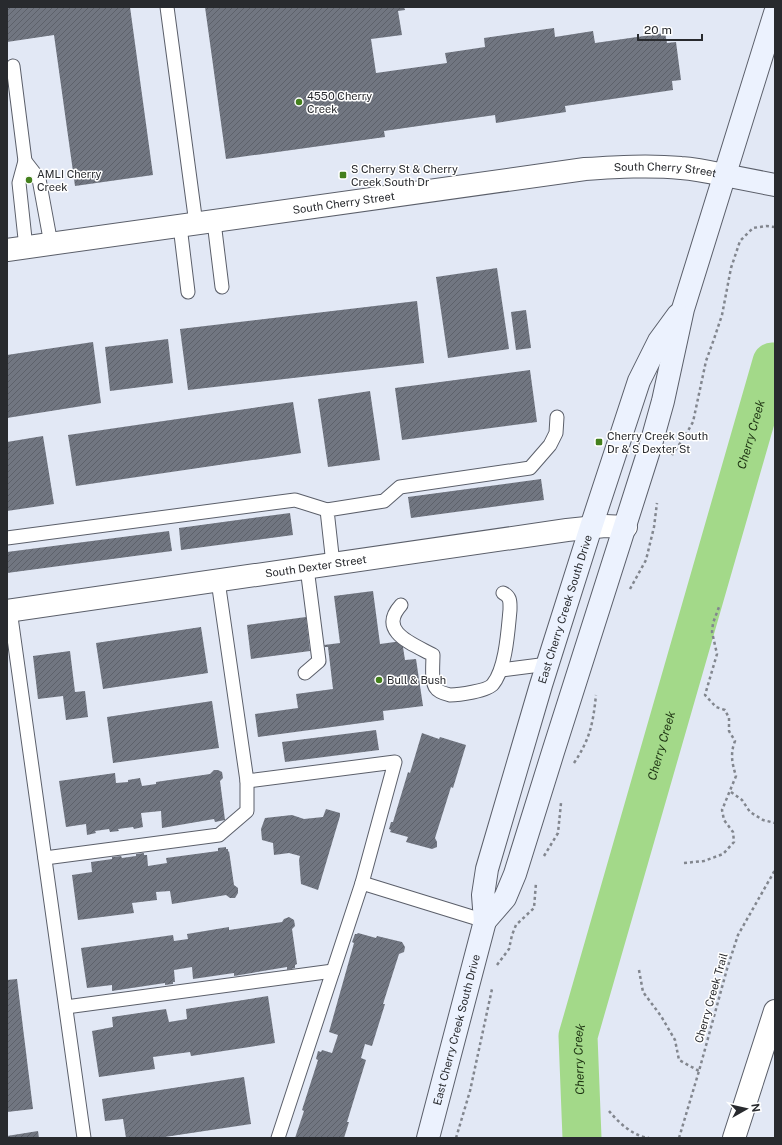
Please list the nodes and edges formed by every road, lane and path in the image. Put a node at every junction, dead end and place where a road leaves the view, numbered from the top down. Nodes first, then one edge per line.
1 (167, 7) edge
2 (775, 13) edge
3 (13, 66) dead end
4 (25, 161) junction
5 (724, 175) junction
6 (775, 186) edge
7 (197, 224) junction
8 (775, 227) edge
9 (51, 244) junction
10 (17, 249) edge
11 (222, 287) dead end
12 (188, 292) dead end
13 (683, 309) junction
14 (557, 417) dead end
15 (668, 462) dead end
16 (657, 501) dead end
17 (327, 510) junction
18 (591, 527) junction
19 (626, 527) junction
20 (7, 538) edge
21 (334, 564) junction
22 (307, 568) junction
23 (218, 581) junction
24 (629, 589) dead end
25 (503, 593) dead end
26 (401, 605) dead end
27 (719, 607) dead end
28 (9, 610) edge
29 (548, 664) junction
30 (500, 670) junction
31 (305, 673) dead end
32 (596, 694) dead end
33 (573, 764) dead end
34 (247, 781) junction
35 (731, 792) junction
36 (561, 802) dead end
37 (775, 823) edge
38 (45, 858) junction
39 (542, 859) dead end
40 (684, 863) dead end
41 (775, 870) edge
42 (536, 882) dead end
43 (362, 883) junction
44 (485, 921) junction
45 (496, 967) dead end
46 (639, 970) dead end
47 (333, 971) junction
48 (493, 982) dead end
49 (66, 1007) junction
50 (775, 1011) edge
51 (699, 1071) junction
52 (609, 1111) dead end
53 (84, 1138) edge
54 (278, 1138) edge
55 (428, 1138) edge
56 (456, 1138) edge
57 (649, 1138) edge
58 (679, 1138) edge
59 (734, 1138) edge

1 - 7 lane
2 - 5 main road, East Cherry Creek South Drive
3 - 4 lane
4 - 9 lane
4 - 10 lane
5 - 6 main road, South Cherry Street
5 - 7 street, South Cherry Street
5 - 13 main road, East Cherry Creek South Drive
7 - 9 street, South Cherry Street
7 - 11 lane
7 - 12 lane
8 - 15 path
9 - 10 street, South Cherry Street
13 - 18 main road, East Cherry Creek South Drive
13 - 19 main road, East Cherry Creek South Drive
14 - 17 lane
16 - 24 path
17 - 20 lane
17 - 21 lane
18 - 19 street, South Dexter Street
18 - 21 street, South Dexter Street
18 - 29 main road, East Cherry Creek South Drive
19 - 44 main road, East Cherry Creek South Drive
21 - 22 street, South Dexter Street
22 - 23 street, South Dexter Street
22 - 31 lane
23 - 28 street, South Dexter Street
23 - 34 lane
25 - 30 lane
26 - 30 lane
27 - 35 path
28 - 38 lane
29 - 30 lane
29 - 44 main road, East Cherry Creek South Drive
32 - 33 path
34 - 38 lane
34 - 43 lane
35 - 37 path
35 - 40 path
36 - 39 path
38 - 49 lane
41 - 51 path, Cherry Creek Trail
42 - 45 path
43 - 44 lane
43 - 47 lane
44 - 55 main road, East Cherry Creek South Drive
46 - 51 path
47 - 49 lane
47 - 54 lane
48 - 56 path
49 - 53 lane
50 - 59 street
51 - 58 path, Cherry Creek Trail
52 - 57 path

